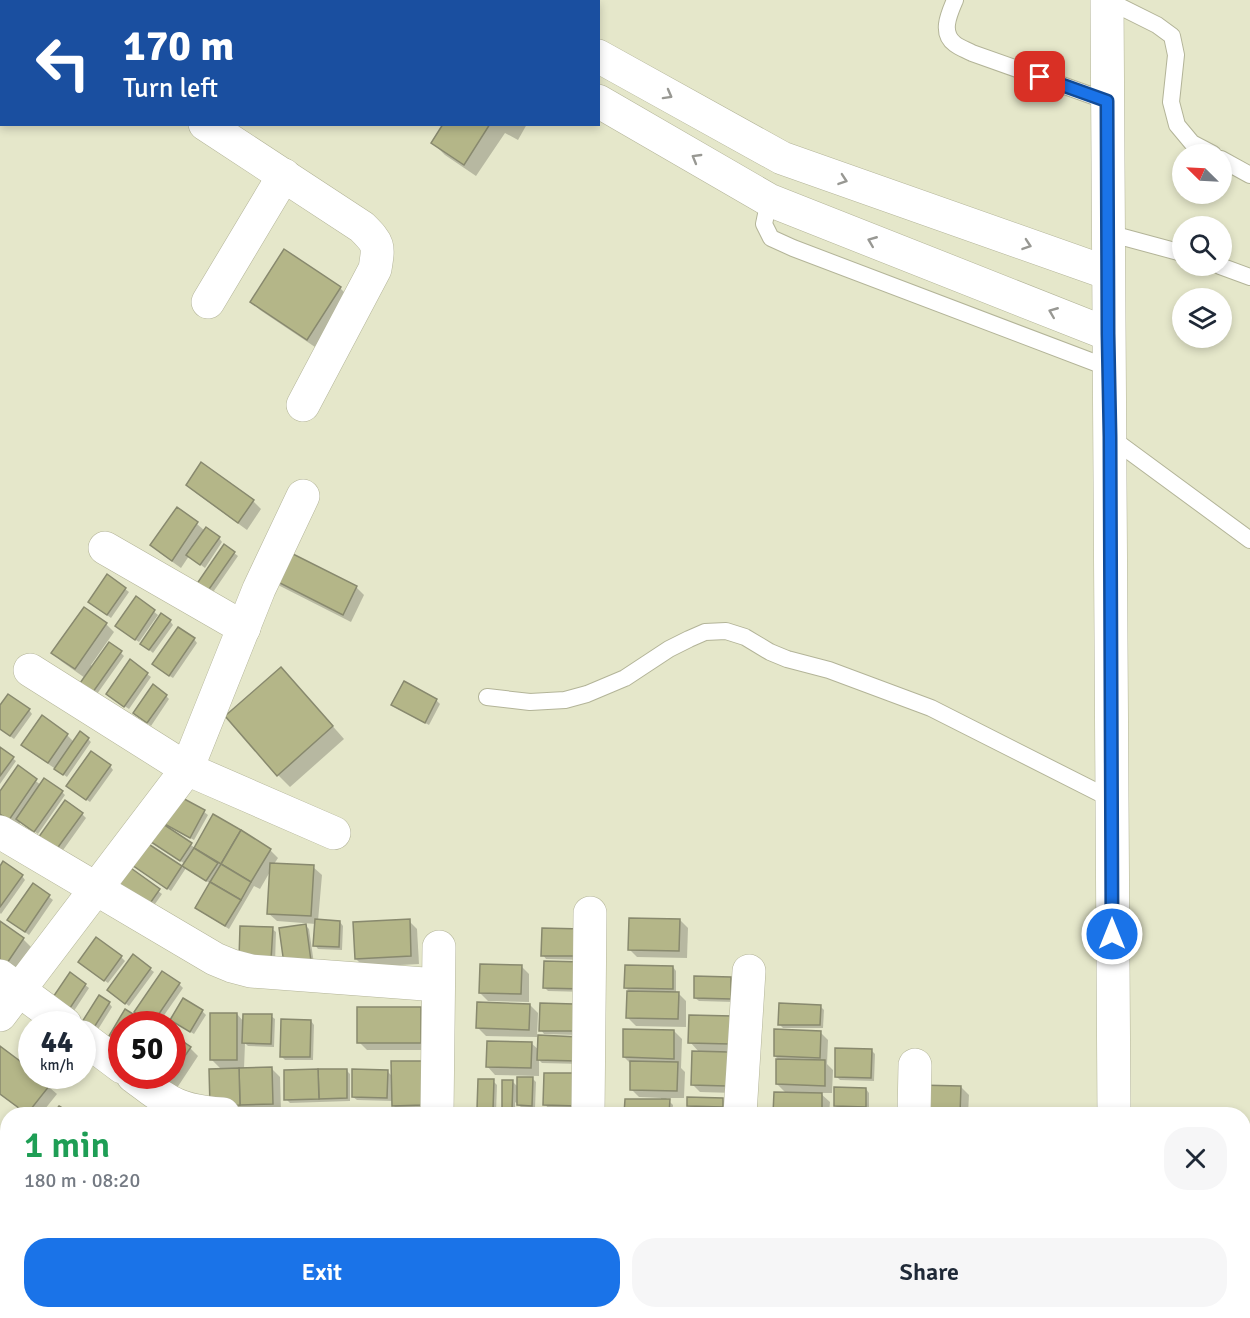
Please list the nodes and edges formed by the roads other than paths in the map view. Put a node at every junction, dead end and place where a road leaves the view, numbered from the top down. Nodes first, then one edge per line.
1 (955, 0) edge
2 (1107, 0) edge
3 (600, 57) edge
4 (634, 76) junction
5 (1107, 101) junction
6 (607, 106) edge
7 (208, 126) edge
8 (1194, 144) edge
9 (1232, 165) edge
10 (284, 175) junction
11 (1250, 175) edge
12 (769, 200) junction
13 (1108, 233) junction
14 (1172, 251) edge
15 (1232, 270) edge
16 (1108, 273) junction
17 (1250, 277) edge
18 (208, 302) dead end
19 (1108, 334) junction
20 (1109, 368) junction
21 (303, 405) dead end
22 (1110, 437) junction
23 (303, 496) dead end
24 (1250, 540) edge
25 (105, 548) dead end
26 (243, 628) junction
27 (30, 670) dead end
28 (487, 696) dead end
29 (187, 769) junction
30 (1111, 799) junction
31 (0, 832) edge
32 (334, 833) dead end
33 (95, 887) junction
34 (590, 914) dead end
35 (439, 947) dead end
36 (749, 970) dead end
37 (438, 985) junction
38 (6, 994) edge
39 (39, 1011) edge
40 (915, 1065) dead end
41 (151, 1089) edge
42 (183, 1107) edge
43 (437, 1107) edge
44 (588, 1107) edge
45 (740, 1107) edge
46 (914, 1107) edge
47 (1114, 1107) edge

1 - 5 lane
2 - 5 street
2 - 8 lane
3 - 4 street
4 - 6 street
4 -> 16 street
5 - 13 street
12 -> 6 street
7 - 10 street
9 - 11 lane
10 - 18 street
10 - 21 street
19 -> 12 street
12 - 20 lane
13 - 14 lane
13 - 16 street
15 - 17 lane
16 - 19 street
19 - 20 street
20 - 22 street
22 - 24 lane
22 - 30 street
23 - 26 street
25 - 26 street
26 - 29 street
27 - 29 street
28 - 30 lane
29 - 32 street
29 - 33 street
30 - 47 street
31 - 33 street
33 - 37 street
33 - 38 street
34 - 44 street
35 - 37 street
36 - 45 street
37 - 43 street
38 - 39 street
40 - 46 street
41 - 42 street

